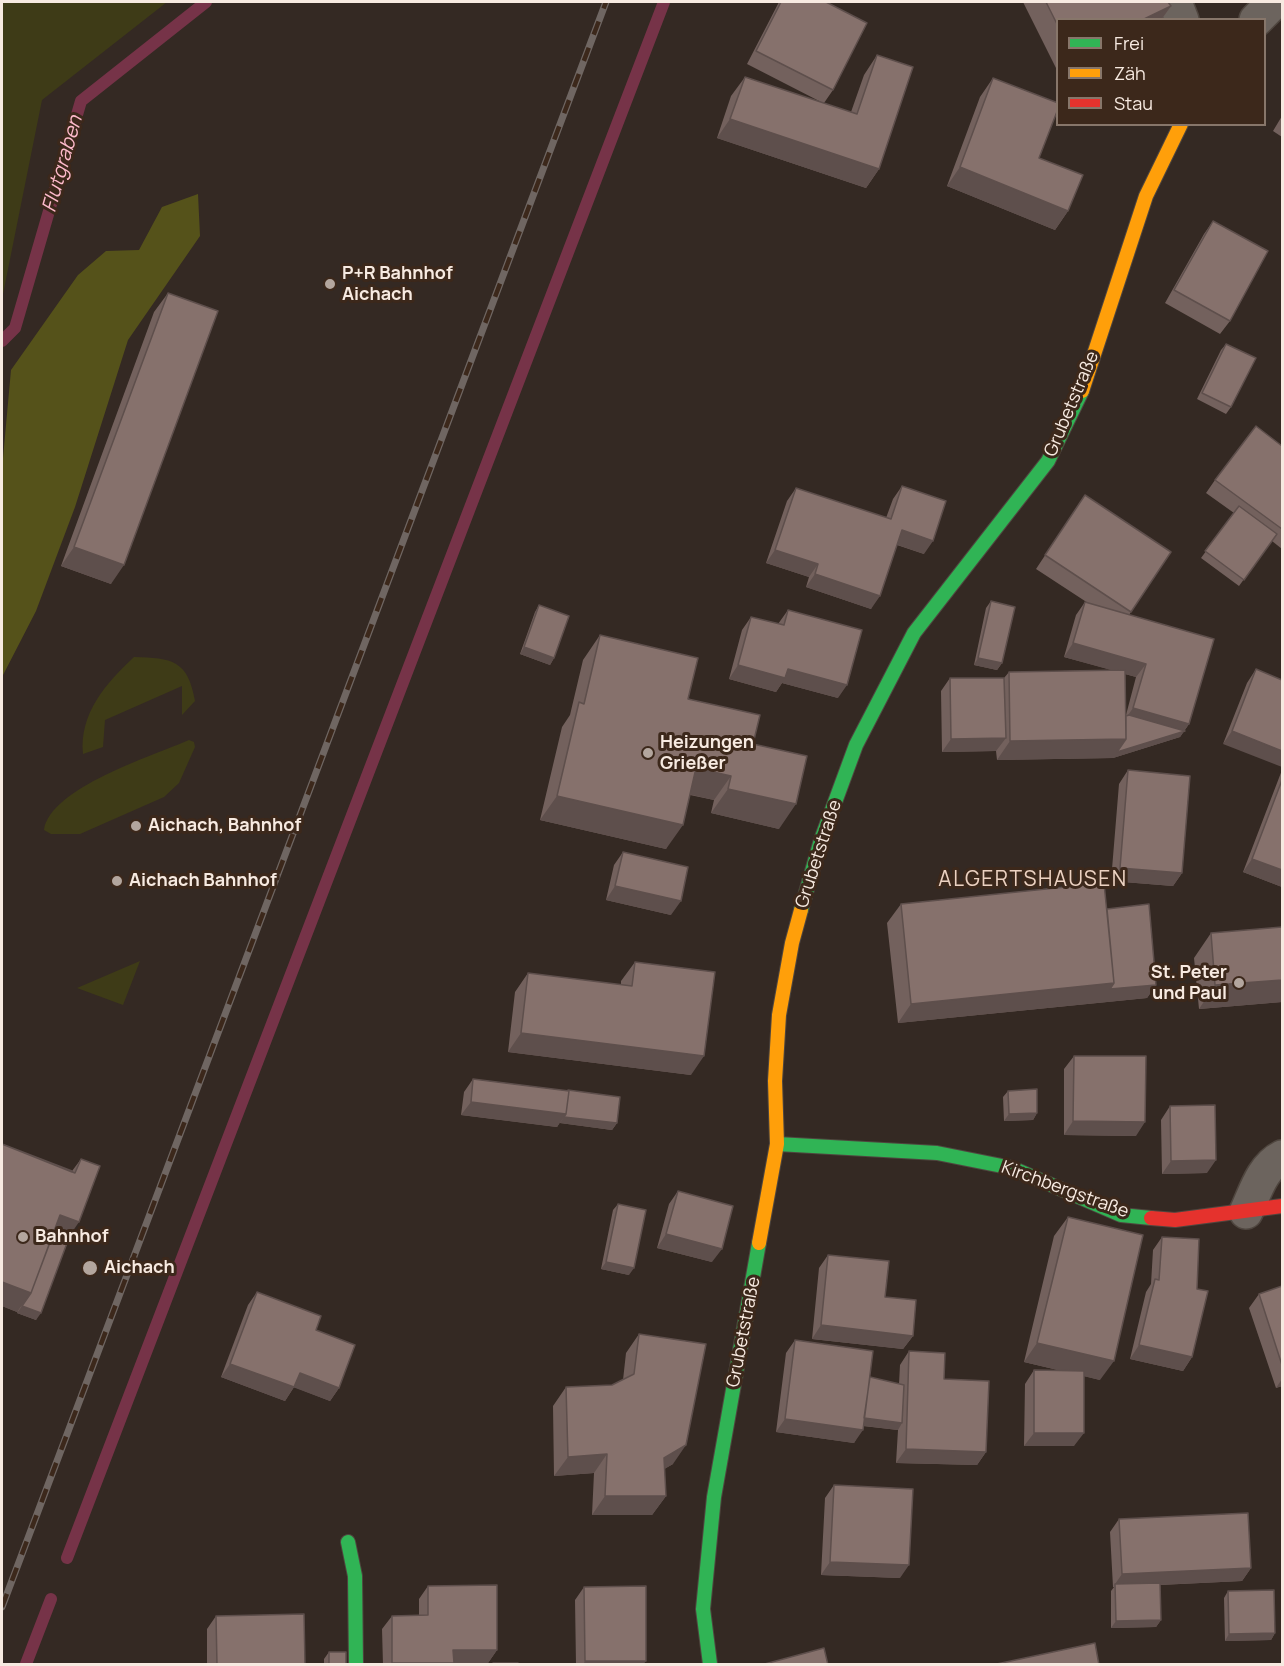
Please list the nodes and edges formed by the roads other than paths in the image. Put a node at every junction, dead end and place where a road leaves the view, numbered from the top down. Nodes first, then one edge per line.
1 (1175, 2) edge
2 (1274, 2) edge
3 (1181, 18) edge
4 (1258, 18) edge
5 (1179, 126) edge
6 (777, 1144) junction
7 (1282, 1157) edge
8 (1282, 1206) edge
9 (1246, 1212) junction
10 (348, 1542) dead end
11 (356, 1665) edge
12 (710, 1665) edge

1 - 3 street
2 - 4 street
5 - 6 street, Grubetstraße
6 - 9 street, Kirchbergstraße
6 - 12 street, Grubetstraße
7 - 9 street
8 - 9 street, Kirchbergstraße
10 - 11 street

